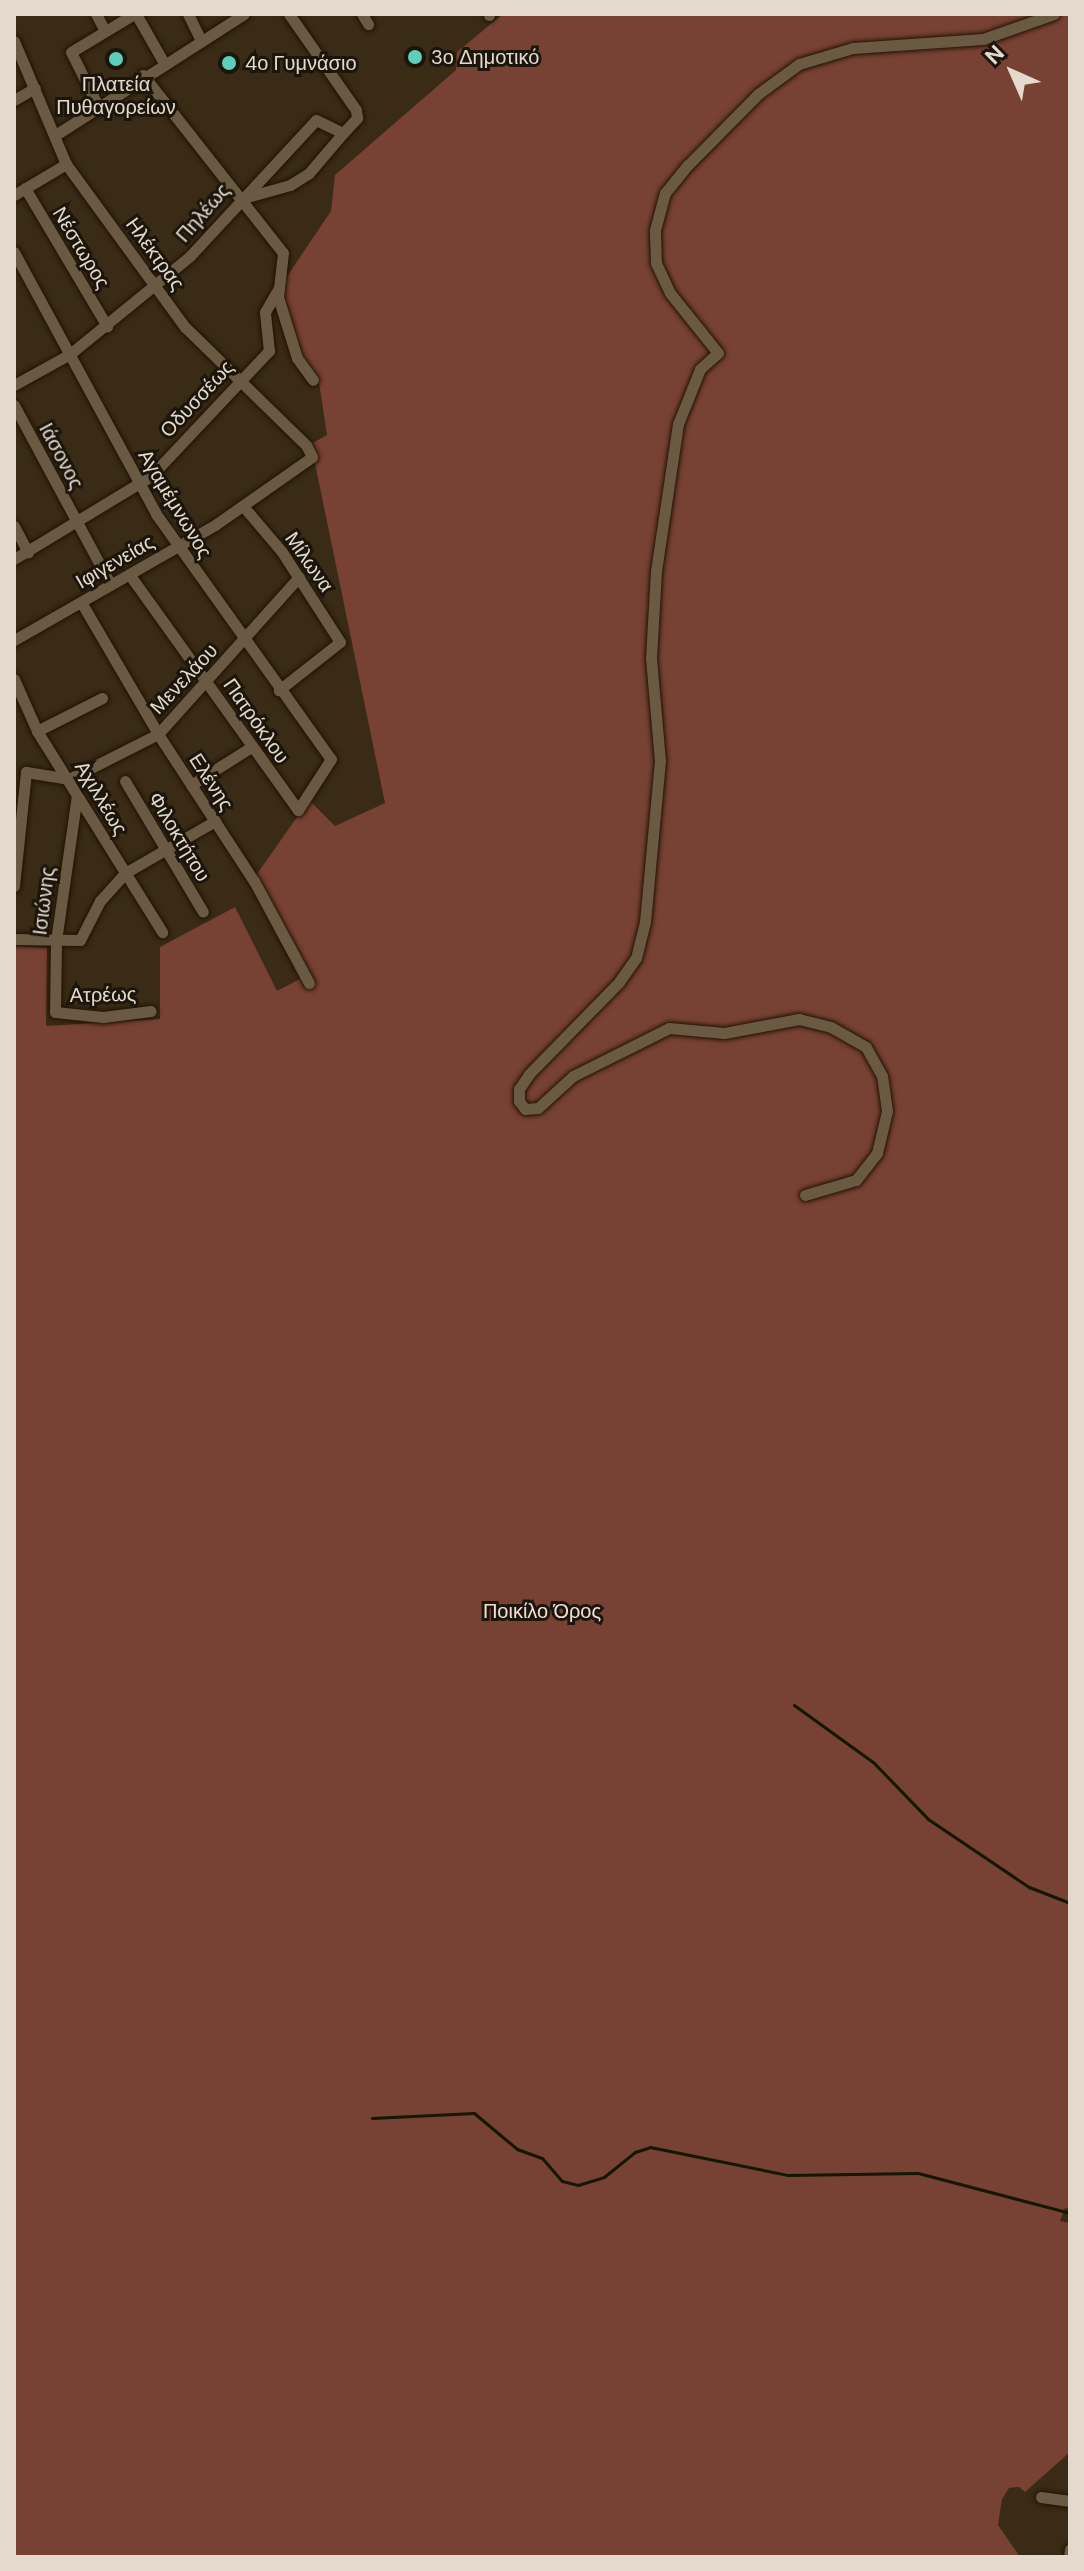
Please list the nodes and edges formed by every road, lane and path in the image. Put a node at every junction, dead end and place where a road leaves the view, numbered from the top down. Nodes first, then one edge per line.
1 (96, 14) edge
2 (135, 14) edge
3 (188, 14) edge
4 (289, 14) edge
5 (1054, 14) edge
6 (243, 16) edge
7 (105, 31) junction
8 (14, 41) edge
9 (201, 41) junction
10 (164, 63) junction
11 (143, 75) junction
12 (35, 88) junction
13 (14, 100) edge
14 (98, 106) junction
15 (343, 133) junction
16 (57, 134) junction
17 (66, 164) junction
18 (19, 191) edge
19 (239, 199) junction
20 (14, 252) edge
21 (155, 285) junction
22 (279, 288) junction
23 (107, 326) junction
24 (70, 354) junction
25 (313, 380) dead end
26 (237, 382) junction
27 (14, 385) edge
28 (14, 405) edge
29 (312, 457) joint
30 (140, 487) junction
31 (243, 506) junction
32 (77, 524) junction
33 (14, 526) edge
34 (178, 547) junction
35 (28, 552) junction
36 (14, 559) edge
37 (129, 574) junction
38 (299, 577) junction
39 (111, 585) junction
40 (81, 602) junction
41 (14, 640) edge
42 (243, 642) junction
43 (14, 679) edge
44 (205, 680) junction
45 (279, 690) junction
46 (102, 698) dead end
47 (37, 731) junction
48 (158, 734) junction
49 (251, 747) junction
50 (69, 779) junction
51 (125, 781) dead end
52 (191, 785) junction
53 (77, 795) junction
54 (298, 810) joint
55 (215, 821) junction
56 (166, 849) junction
57 (125, 873) junction
58 (14, 886) edge
59 (203, 912) dead end
60 (162, 932) dead end
61 (14, 939) edge
62 (56, 941) junction
63 (309, 983) dead end
64 (151, 1011) dead end
65 (55, 1012) joint
66 (805, 1195) dead end
67 (1041, 2497) dead end
68 (1070, 2501) edge
69 (1070, 2549) edge
70 (1069, 2557) edge

1 - 7 street
2 - 7 street
2 - 10 street
3 - 9 street
4 - 15 street
5 - 66 street
6 - 9 street
7 - 14 street
8 - 12 street, Ηλέκτρας
9 - 10 street
10 - 11 street
11 - 14 street
11 - 19 street
12 - 13 street
12 - 16 street, Ηλέκτρας
14 - 16 street
15 - 19 street
15 - 19 street, Πηλέως
16 - 17 street, Ηλέκτρας
17 - 18 street
17 - 21 street, Ηλέκτρας
18 - 23 street, Νέστωρος
19 - 21 street, Πηλέως
19 - 22 street
20 - 24 street, Αγαμέμνωνος
21 - 23 street, Πηλέως
21 - 26 street, Ηλέκτρας
22 - 25 street
22 - 26 street, Οδυσσέως
23 - 24 street, Πηλέως
24 - 27 street, Πηλέως
24 - 30 street, Αγαμέμνωνος
26 - 29 street, Ηλέκτρας
26 - 30 street, Οδυσσέως
28 - 32 street, Ιάσονος
29 - 31 street, Ιφιγενείας
30 - 32 street, Οδυσσέως
30 - 34 street, Αγαμέμνωνος
31 - 34 street, Ιφιγενείας
31 - 38 street, Μίλωνα
32 - 35 street, Οδυσσέως
32 - 39 street, Ιάσονος
33 - 35 street
34 - 37 street, Ιφιγενείας
34 - 42 street, Αγαμέμνωνος
35 - 36 street, Οδυσσέως
37 - 39 street, Ιφιγενείας
37 - 44 street, Πατρόκλου
38 - 42 street, Μενελάου
38 - 45 street, Μίλωνα
39 - 40 street, Ιφιγενείας
40 - 41 street, Ιφιγενείας
40 - 48 street, Ελένης
42 - 44 street, Μενελάου
42 - 45 street, Αγαμέμνωνος
43 - 47 street, Αχιλλέως
44 - 48 street, Μενελάου
44 - 49 street, Πατρόκλου
45 - 54 street, Αγαμέμνωνος
46 - 47 street
47 - 50 street, Αχιλλέως
48 - 50 street, Μενελάου
48 - 52 street, Ελένης
49 - 52 street
49 - 54 street, Πατρόκλου
50 - 53 street, Αχιλλέως
50 - 58 street
51 - 56 street, Φιλοκτήτου
52 - 55 street, Ελένης
53 - 57 street, Αχιλλέως
53 - 62 street, Ισιώνης
55 - 56 street
55 - 63 street, Ελένης
56 - 57 street
56 - 59 street, Φιλοκτήτου
57 - 60 street, Αχιλλέως
57 - 62 street
61 - 62 street
62 - 65 street, Ισιώνης
64 - 65 street, Ατρέως
67 - 68 street
69 - 70 street

